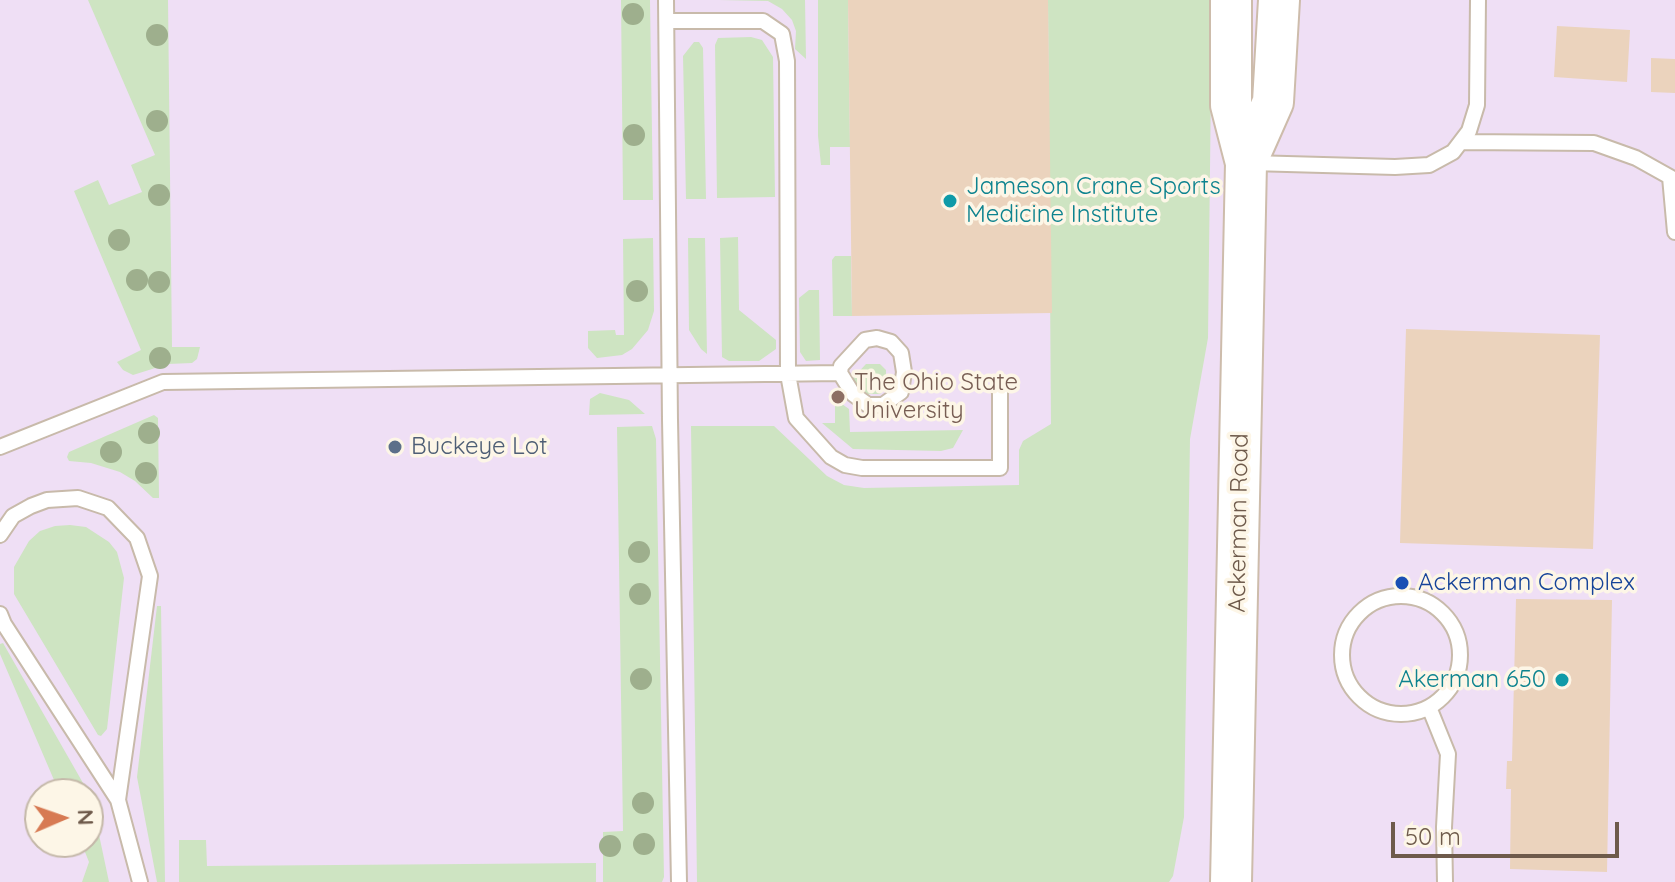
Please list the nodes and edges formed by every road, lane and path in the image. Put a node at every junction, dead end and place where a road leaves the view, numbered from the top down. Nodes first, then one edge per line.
1 (666, 0) edge
2 (1231, 0) edge
3 (1279, 0) edge
4 (1478, 0) edge
5 (667, 21) junction
6 (1461, 142) junction
7 (1246, 163) junction
8 (1675, 232) edge
9 (840, 373) junction
10 (669, 374) junction
11 (788, 374) junction
12 (1000, 391) dead end
13 (0, 447) edge
14 (0, 535) edge
15 (0, 614) edge
16 (1429, 707) junction
17 (118, 800) junction
18 (140, 882) edge
19 (679, 882) edge
20 (1231, 882) edge
21 (1445, 882) edge

1 - 5 lane
2 - 7 main road, Ackerman Road
3 - 7 main road, Ackerman Road
4 - 6 lane
5 - 10 lane
5 - 11 lane
6 - 7 lane
6 - 8 lane
7 - 20 main road, Ackerman Road
9 - 9 lane
9 - 11 lane
10 - 11 lane
10 - 13 lane
10 - 19 lane
11 - 12 lane
14 - 17 lane
15 - 17 lane
16 - 16 lane
16 - 21 lane
17 - 18 lane

